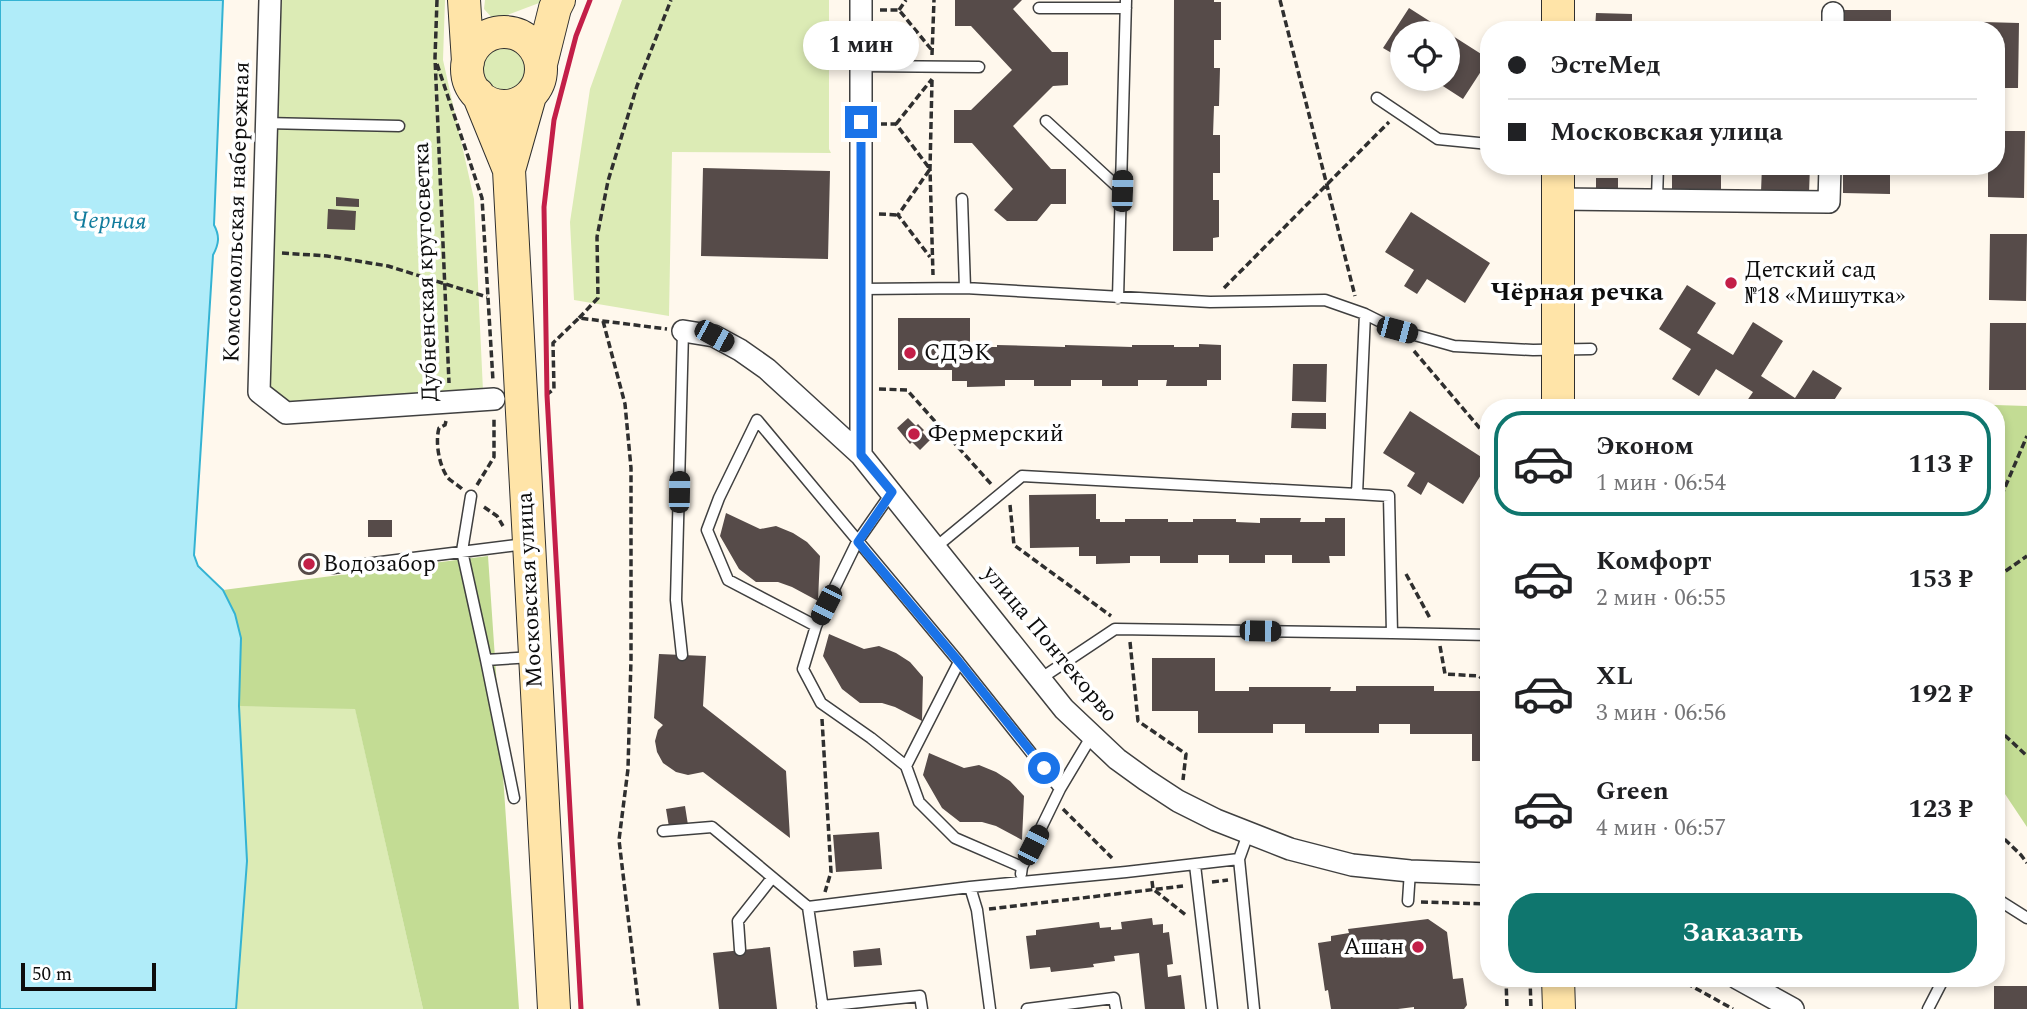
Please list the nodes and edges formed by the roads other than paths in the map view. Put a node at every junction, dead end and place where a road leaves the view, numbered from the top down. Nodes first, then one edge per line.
1 (270, 0) edge
2 (1558, 0) edge
3 (454, 3) edge
4 (557, 4) edge
5 (1126, 4) edge
6 (871, 5) edge
7 (1039, 8) dead end
8 (1558, 21) edge
9 (500, 34) junction
10 (468, 62) junction
11 (541, 64) junction
12 (861, 66) junction
13 (979, 67) dead end
14 (478, 94) junction
15 (530, 96) junction
16 (1377, 98) dead end
17 (1046, 121) dead end
18 (265, 123) junction
19 (399, 125) dead end
20 (1480, 143) edge
21 (509, 170) junction
22 (1558, 175) edge
23 (1658, 175) edge
24 (1830, 175) edge
25 (1122, 191) junction
26 (962, 199) dead end
27 (1558, 199) junction
28 (1657, 199) junction
29 (965, 288) junction
30 (862, 289) junction
31 (1118, 298) junction
32 (1365, 314) junction
33 (683, 331) joint
34 (1558, 349) junction
35 (1591, 349) dead end
36 (507, 398) junction
37 (1558, 399) edge
38 (861, 455) junction
39 (892, 492) junction
40 (1357, 494) junction
41 (471, 496) road end
42 (858, 542) junction
43 (518, 545) junction
44 (936, 547) junction
45 (462, 551) junction
46 (333, 568) dead end
47 (816, 626) junction
48 (1392, 633) junction
49 (1480, 635) edge
50 (682, 655) dead end
51 (534, 657) junction
52 (486, 660) junction
53 (959, 662) junction
54 (1040, 680) junction
55 (1091, 737) junction
56 (906, 766) junction
57 (1060, 789) junction
58 (514, 799) dead end
59 (663, 831) dead end
60 (1248, 834) junction
61 (1239, 859) junction
62 (1195, 865) junction
63 (1022, 867) junction
64 (1410, 871) junction
65 (1480, 874) edge
66 (772, 878) junction
67 (1021, 882) junction
68 (970, 887) junction
69 (1408, 901) road end
70 (2005, 904) edge
71 (808, 907) junction
72 (2027, 918) edge
73 (740, 950) dead end
74 (1558, 987) edge
75 (1753, 987) edge
76 (1939, 987) edge
77 (822, 1007) edge
78 (554, 1009) edge
79 (922, 1009) edge
80 (990, 1009) edge
81 (1027, 1009) edge
82 (1116, 1009) edge
83 (1212, 1009) edge
84 (1254, 1009) edge
85 (1559, 1009) edge
86 (1793, 1009) edge
87 (1928, 1009) edge

1 - 18 street, Комсомольская набережная
2 - 8 main road
3 - 9 main road
3 - 10 main road
4 - 9 main road
4 - 11 main road
5 - 7 lane
5 - 25 lane
6 - 12 street
9 - 10 main road
9 - 11 main road
10 - 14 main road
11 - 15 main road
12 - 13 lane
12 - 30 street
14 - 15 main road
14 - 21 main road
15 - 21 main road
16 - 20 lane
17 - 25 lane
18 - 19 lane
18 - 36 street, Комсомольская набережная
21 - 36 main road, Московская улица
22 - 27 main road
23 - 28 lane
24 - 28 street
25 - 31 lane
26 - 29 lane
27 - 28 street
27 - 34 main road
29 - 30 lane
29 - 31 lane
30 - 38 street
31 - 32 lane
32 - 34 lane
32 - 40 lane
33 - 38 street, улица Понтекорво
33 - 50 lane
34 - 35 lane
34 - 37 main road
36 - 43 main road, Московская улица
38 - 39 street, улица Понтекорво
39 - 42 lane
39 - 44 street, улица Понтекорво
40 - 44 lane
40 - 48 lane
41 - 45 lane
42 - 47 lane
42 - 47 lane
42 - 53 lane
43 - 45 lane
43 - 51 main road, Московская улица
44 - 54 street, улица Понтекорво
45 - 46 lane
45 - 52 lane
47 - 56 lane
48 - 49 lane
48 - 54 lane
51 - 52 lane
51 - 78 main road, Московская улица
52 - 58 lane
53 - 56 lane
53 - 57 lane
54 - 55 street, улица Понтекорво
55 - 57 lane
55 - 60 street, улица Понтекорво
56 - 63 lane
57 - 63 lane
59 - 66 lane
60 - 61 lane
60 - 64 street, улица Понтекорво
61 - 62 lane
61 - 84 lane
62 - 67 lane
62 - 83 lane
63 - 67 lane
64 - 65 street, улица Понтекорво
64 - 69 lane
66 - 71 lane
66 - 73 lane
67 - 68 lane
68 - 71 lane
68 - 80 lane
70 - 72 lane
71 - 77 lane
74 - 85 main road
75 - 86 street
76 - 87 lane
77 - 79 lane
81 - 82 lane

